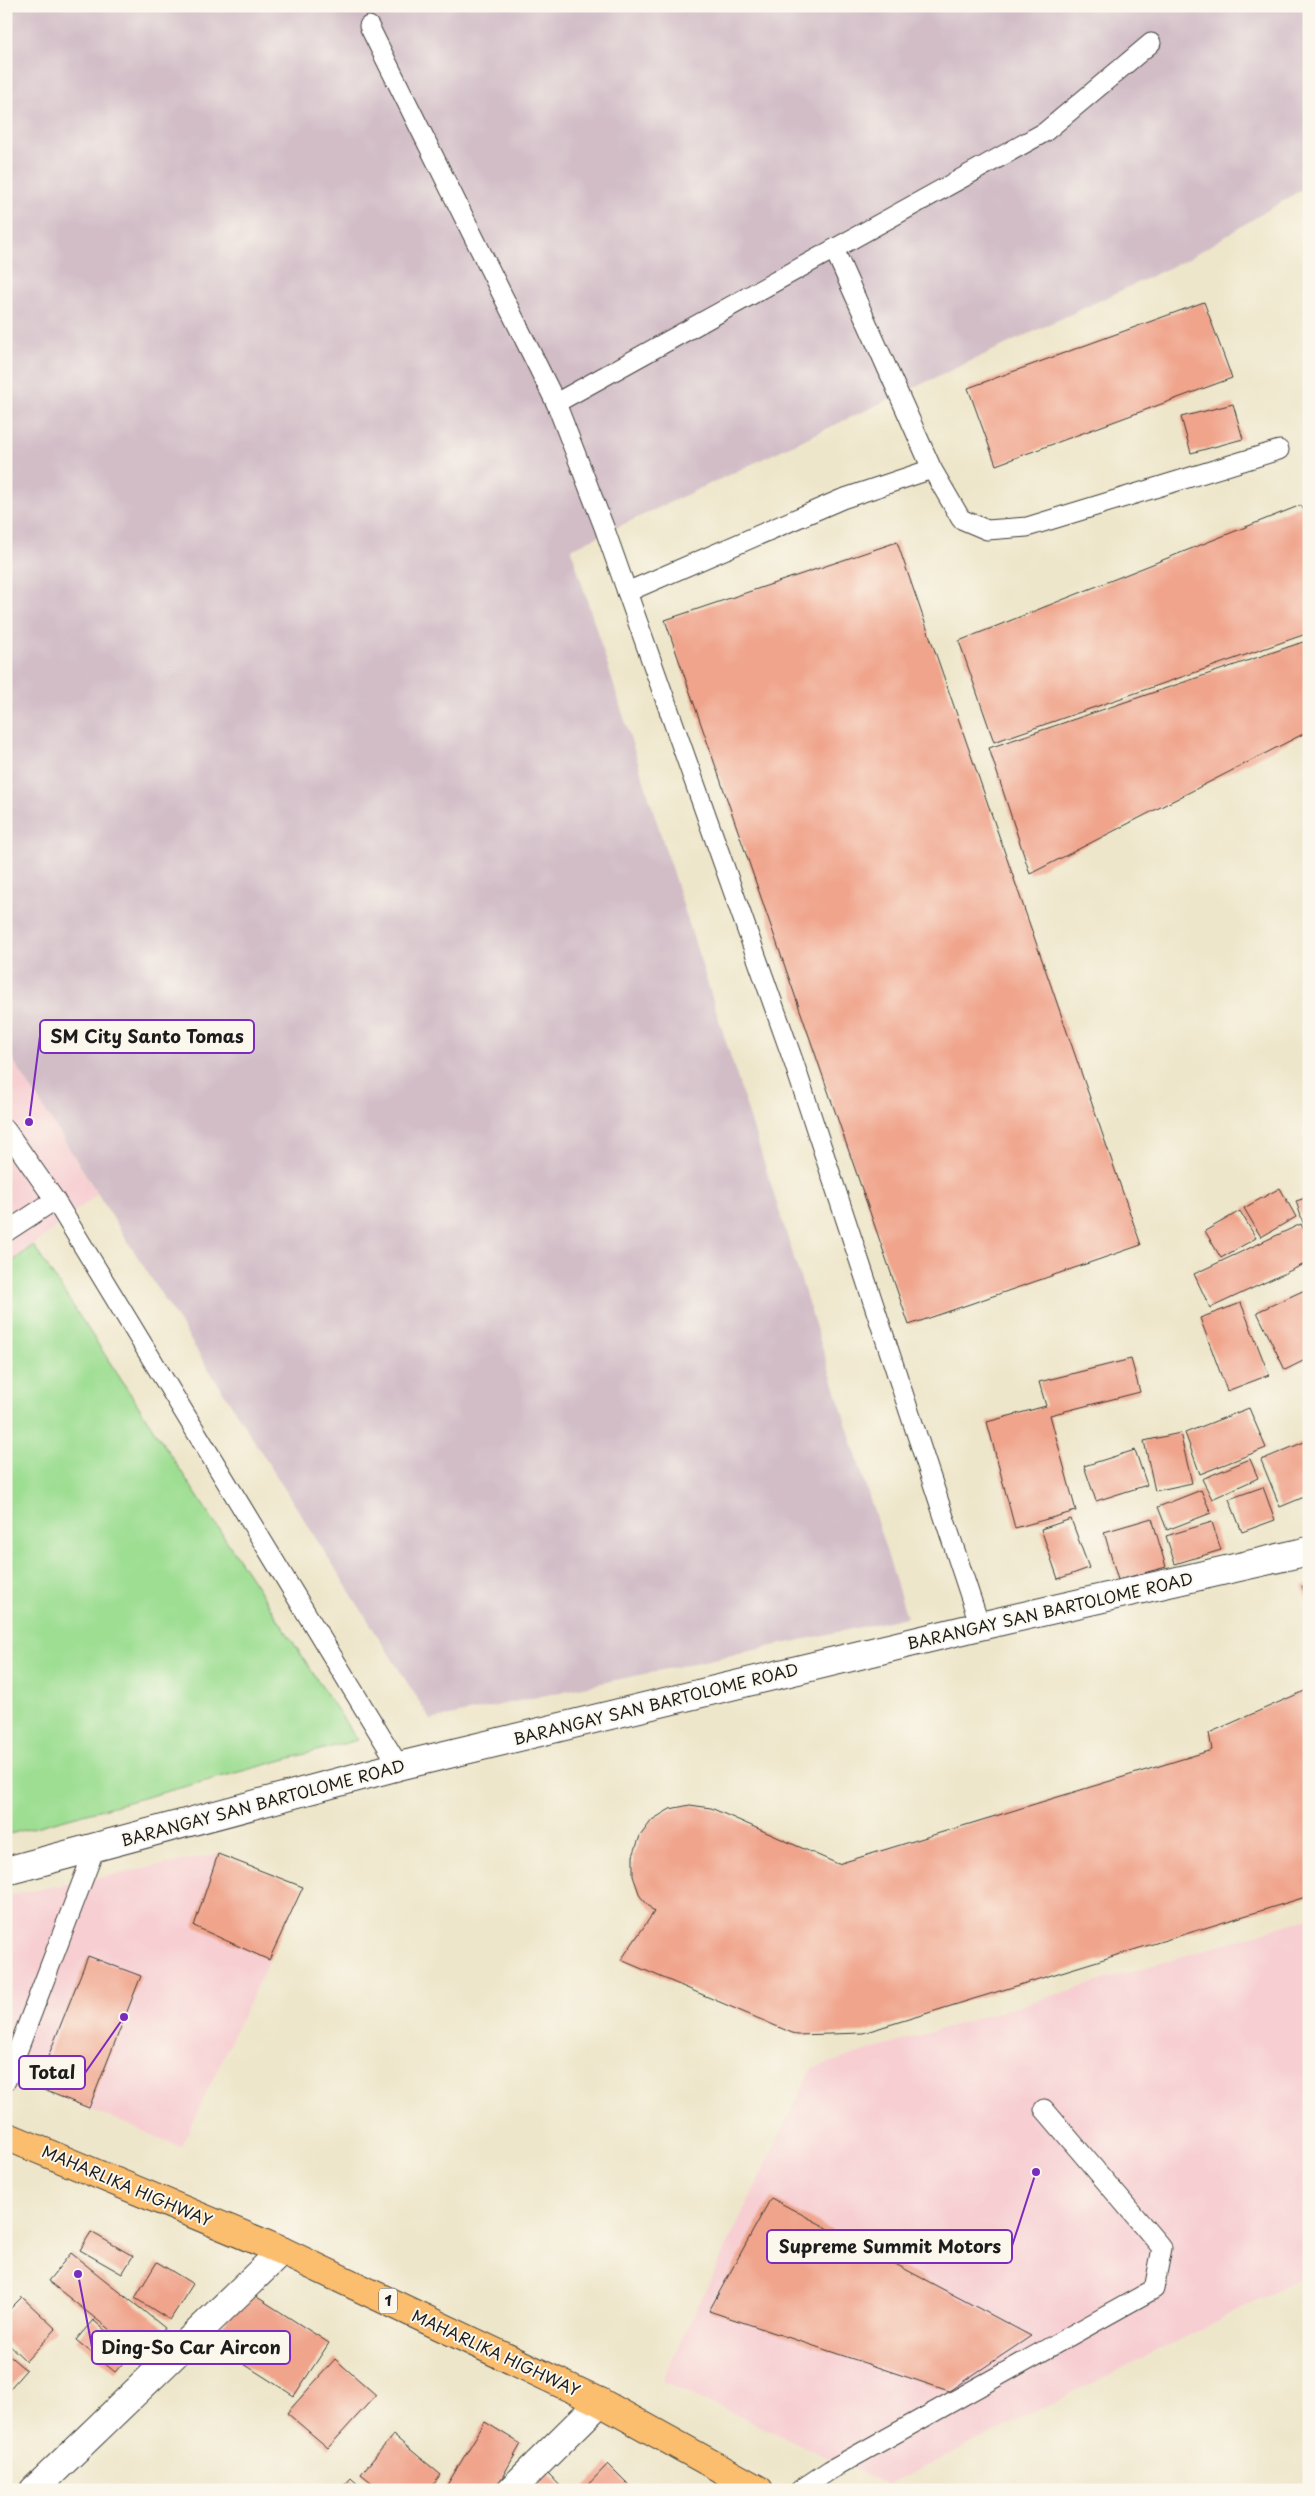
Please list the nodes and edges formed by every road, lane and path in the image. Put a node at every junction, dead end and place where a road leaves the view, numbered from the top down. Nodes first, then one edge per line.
1 (369, 26) dead end
2 (1151, 43) dead end
3 (834, 249) junction
4 (556, 403) junction
5 (1279, 450) dead end
6 (932, 469) junction
7 (627, 592) junction
8 (6, 1130) edge
9 (55, 1200) junction
10 (6, 1232) edge
11 (1309, 1551) edge
12 (980, 1626) junction
13 (398, 1766) junction
14 (95, 1848) junction
15 (6, 1871) edge
16 (6, 2082) edge
17 (1044, 2110) dead end
18 (6, 2136) edge
19 (282, 2251) junction
20 (600, 2402) junction
21 (34, 2490) edge
22 (511, 2490) edge
23 (759, 2490) edge
24 (800, 2490) edge

1 - 4 lane
2 - 3 lane
3 - 4 lane
3 - 6 lane
4 - 7 lane
5 - 6 lane
6 - 7 lane
7 - 12 lane
8 - 9 lane
9 - 10 lane
9 - 13 lane
11 - 12 street, BARANGAY SAN BARTOLOME ROAD
12 - 13 street, BARANGAY SAN BARTOLOME ROAD
13 - 14 street, BARANGAY SAN BARTOLOME ROAD
14 - 15 street, BARANGAY SAN BARTOLOME ROAD
14 - 16 lane
17 - 24 lane
18 - 19 highway, MAHARLIKA HIGHWAY / 1
19 - 20 highway, MAHARLIKA HIGHWAY / 1
19 - 21 street
20 - 22 street
20 - 23 highway, MAHARLIKA HIGHWAY / 1

